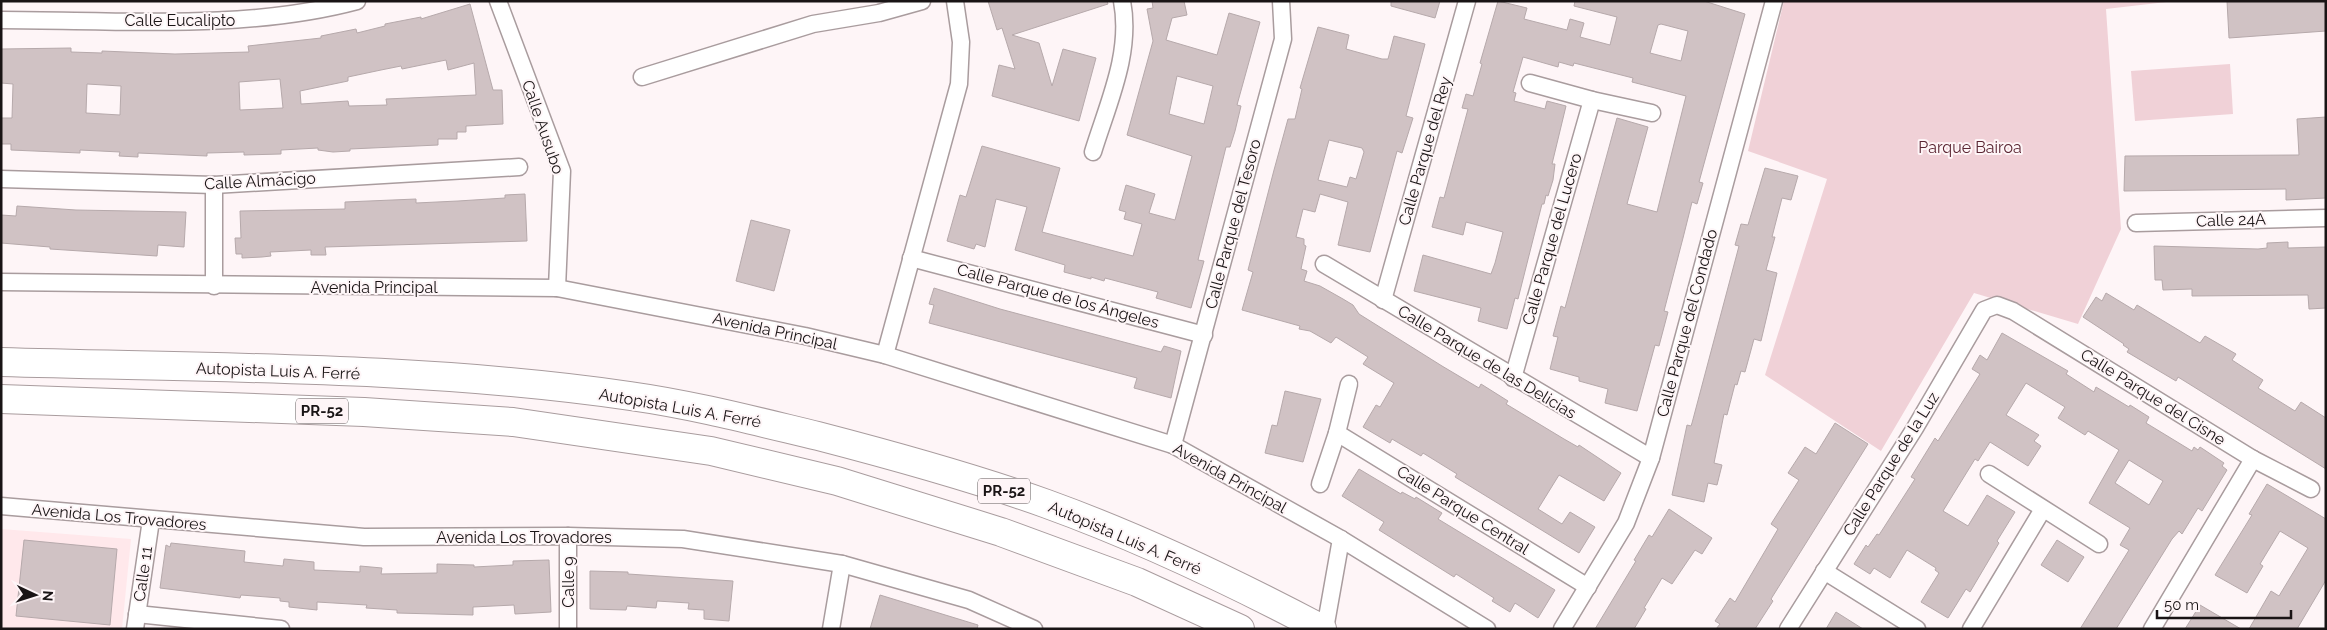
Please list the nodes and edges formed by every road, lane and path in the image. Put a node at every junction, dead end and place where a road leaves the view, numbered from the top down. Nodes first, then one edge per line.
1 (357, 1) edge
2 (498, 1) edge
3 (922, 1) edge
4 (955, 1) edge
5 (1122, 1) edge
6 (1281, 1) edge
7 (1467, 1) edge
8 (1774, 1) edge
9 (1, 20) edge
10 (642, 77) dead end
11 (1530, 83) dead end
12 (1592, 100) junction
13 (1652, 113) dead end
14 (1093, 152) dead end
15 (519, 167) dead end
16 (1, 179) edge
17 (214, 185) junction
18 (2326, 218) edge
19 (2136, 223) dead end
20 (911, 258) junction
21 (1324, 264) dead end
22 (1, 282) edge
23 (214, 286) junction
24 (557, 288) junction
25 (1383, 300) junction
26 (1997, 305) joint
27 (1204, 335) junction
28 (885, 355) junction
29 (1, 362) edge
30 (1513, 378) junction
31 (1349, 384) dead end
32 (1, 399) edge
33 (1337, 433) junction
34 (1173, 446) junction
35 (1651, 458) junction
36 (2254, 459) junction
37 (1989, 474) dead end
38 (1320, 484) dead end
39 (2311, 489) dead end
40 (1, 506) edge
41 (2043, 509) junction
42 (151, 520) junction
43 (568, 536) junction
44 (1341, 539) junction
45 (2099, 544) dead end
46 (842, 564) junction
47 (1824, 572) junction
48 (1588, 587) junction
49 (136, 621) edge
50 (281, 629) edge
51 (568, 629) edge
52 (831, 629) edge
53 (1034, 629) edge
54 (1240, 629) edge
55 (1323, 629) edge
56 (1487, 629) edge
57 (1562, 629) edge
58 (1788, 629) edge
59 (1917, 629) edge
60 (1971, 629) edge
61 (2152, 629) edge

1 - 9 street, Calle Eucalipto
2 - 24 street, Calle Ausubo
3 - 10 street
4 - 20 street
5 - 14 street
6 - 27 street, Calle Parque del Tesoro
7 - 25 street, Calle Parque del Rey
8 - 35 street, Calle Parque del Condado
11 - 12 street
12 - 13 street
12 - 30 street, Calle Parque del Lucero
15 - 17 street, Calle Almácigo
16 - 17 street, Calle Almácigo
17 - 23 street
18 - 19 street, Calle 24A
20 - 27 street, Calle Parque de los Ángeles
20 - 28 street
21 - 25 street, Calle Parque de las Delicias
22 - 23 street, Avenida Principal
23 - 24 street, Avenida Principal
24 - 28 street, Avenida Principal
25 - 30 street, Calle Parque de las Delicias
26 - 36 street, Calle Parque del Cisne
26 - 47 street, Calle Parque de la Luz
27 - 34 street, Calle Parque del Tesoro
28 - 34 street, Avenida Principal
29 - 55 highway, Autopista Luis A. Ferré / PR-52
30 - 35 street, Calle Parque de las Delicias
31 - 33 street
32 - 54 highway, PR-52
33 - 38 street
33 - 48 street, Calle Parque Central
34 - 44 street, Avenida Principal
35 - 48 street, Calle Parque del Condado
36 - 39 street, Calle Parque del Cisne
36 - 61 street
37 - 41 street
40 - 42 street, Avenida Los Trovadores
41 - 45 street
41 - 60 street
42 - 43 street, Avenida Los Trovadores
42 - 49 street, Calle 11
43 - 46 street, Avenida Los Trovadores
43 - 51 street, Calle 9
44 - 55 street
44 - 56 street, Avenida Principal
46 - 52 street
46 - 53 street, Avenida Los Trovadores
47 - 58 street, Calle Parque de la Luz
47 - 59 street
48 - 57 street, Calle Parque del Condado
49 - 50 street

